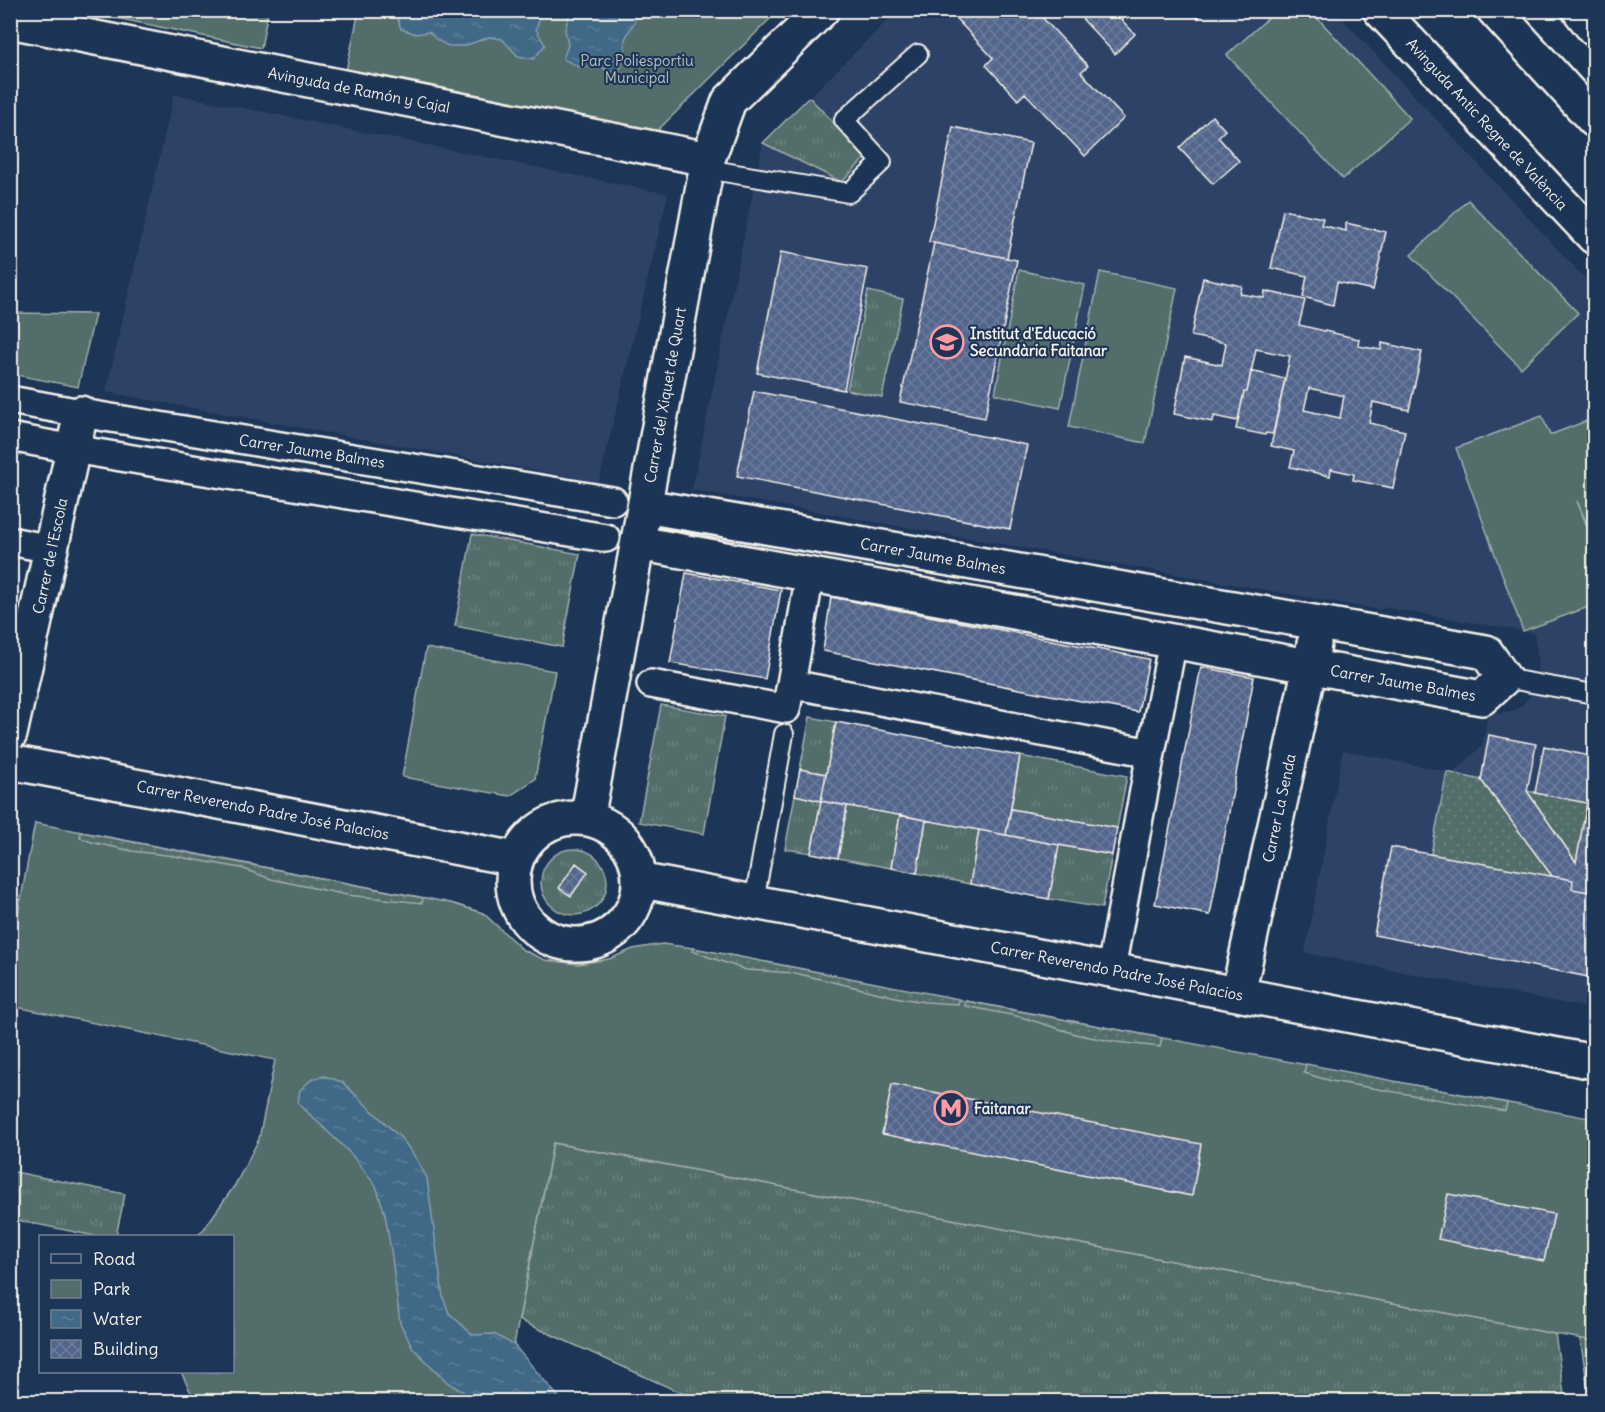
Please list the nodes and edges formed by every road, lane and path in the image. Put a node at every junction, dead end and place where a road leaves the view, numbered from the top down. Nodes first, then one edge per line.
1 (822, 10) edge
2 (1380, 10) edge
3 (1494, 10) edge
4 (1579, 10) edge
5 (10, 21) edge
6 (1594, 29) edge
7 (918, 54) dead end
8 (1594, 120) edge
9 (707, 164) junction
10 (1594, 237) edge
11 (10, 400) edge
12 (81, 413) junction
13 (10, 437) edge
14 (73, 449) junction
15 (613, 501) dead end
16 (645, 506) junction
17 (606, 538) dead end
18 (10, 541) edge
19 (638, 543) junction
20 (51, 549) junction
21 (810, 574) junction
22 (1317, 622) junction
23 (1173, 641) junction
24 (1310, 666) junction
25 (1504, 678) junction
26 (651, 684) dead end
27 (791, 684) junction
28 (1594, 694) edge
29 (10, 734) edge
30 (784, 734) dead end
31 (1152, 753) junction
32 (10, 762) edge
33 (586, 819) junction
34 (516, 859) junction
35 (639, 882) junction
36 (754, 902) junction
37 (1111, 969) junction
38 (1238, 994) junction
39 (1594, 1062) edge

1 - 9 main road, Carrer del Xiquet de Quart
2 - 10 main road, Avinguda Antic Regne de València
3 - 8 main road
4 - 6 main road
5 - 9 main road, Avinguda de Ramón y Cajal
7 - 9 lane
9 - 16 main road, Carrer del Xiquet de Quart
11 - 12 street, Carrer Jaume Balmes
12 - 14 main road, Carrer de l'Escola
12 - 15 street, Carrer Jaume Balmes
13 - 14 street
14 - 17 street
14 - 20 main road, Carrer de l'Escola
16 - 19 main road, Carrer del Xiquet de Quart
16 - 22 main road, Carrer Jaume Balmes
18 - 20 street
19 - 21 main road, Carrer Jaume Balmes
19 - 33 main road, Carrer del Xiquet de Quart
20 - 29 main road, Carrer de l'Escola
21 - 23 main road, Carrer Jaume Balmes
21 - 27 street
22 - 24 main road, Carrer La Senda
22 - 25 main road, Carrer Jaume Balmes
23 - 24 main road, Carrer Jaume Balmes
23 - 31 street
24 - 25 main road, Carrer Jaume Balmes
24 - 38 main road, Carrer La Senda
25 - 28 lane
26 - 27 street
27 - 31 street
30 - 36 lane
31 - 37 street
32 - 34 main road, Carrer Reverendo Padre José Palacios
33 - 34 main road
33 - 35 main road
34 - 35 main road
35 - 36 main road, Carrer Reverendo Padre José Palacios
36 - 37 main road, Carrer Reverendo Padre José Palacios
37 - 38 main road, Carrer Reverendo Padre José Palacios
38 - 39 main road, Carrer Reverendo Padre José Palacios

